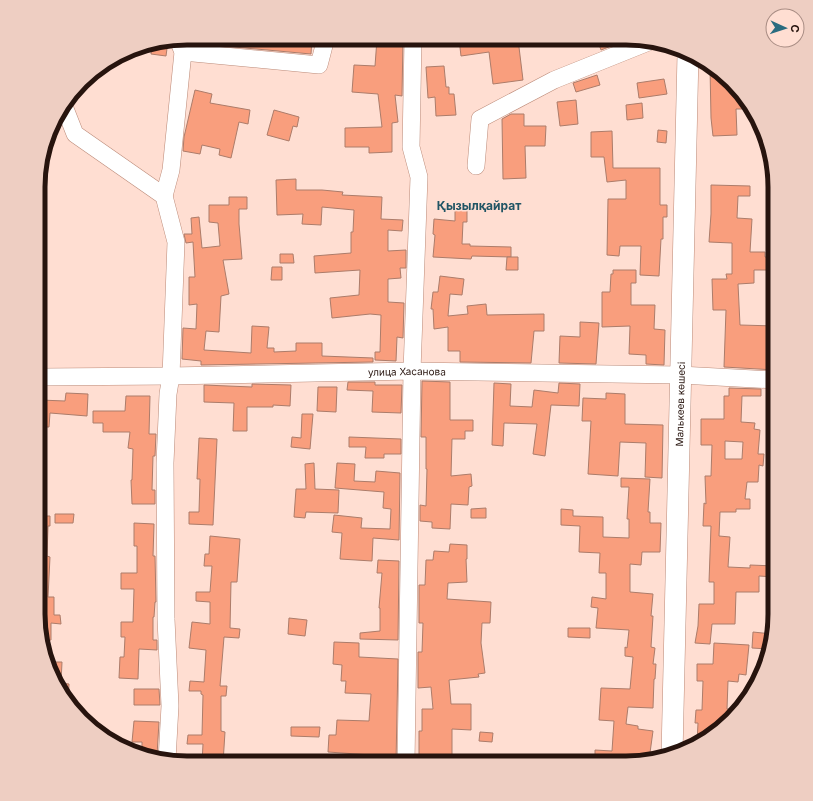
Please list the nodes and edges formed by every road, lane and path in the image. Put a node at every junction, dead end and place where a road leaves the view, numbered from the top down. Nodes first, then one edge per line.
1 (324, 45) edge
2 (413, 45) edge
3 (180, 46) edge
4 (640, 46) edge
5 (688, 59) edge
6 (66, 112) edge
7 (476, 166) dead end
8 (164, 196) junction
9 (412, 370) junction
10 (680, 375) junction
11 (171, 376) junction
12 (45, 377) edge
13 (768, 380) edge
14 (672, 748) edge
15 (167, 755) edge
16 (406, 756) edge

1 - 3 street
2 - 9 street
3 - 8 street
4 - 7 street
5 - 10 main road, Малькеев көшесі
6 - 8 street
8 - 11 street
9 - 10 street, улица Хасанова
9 - 11 street, улица Хасанова
9 - 16 street
10 - 13 street, улица Хасанова
10 - 14 main road, Малькеев көшесі
11 - 12 street, улица Хасанова
11 - 15 street

